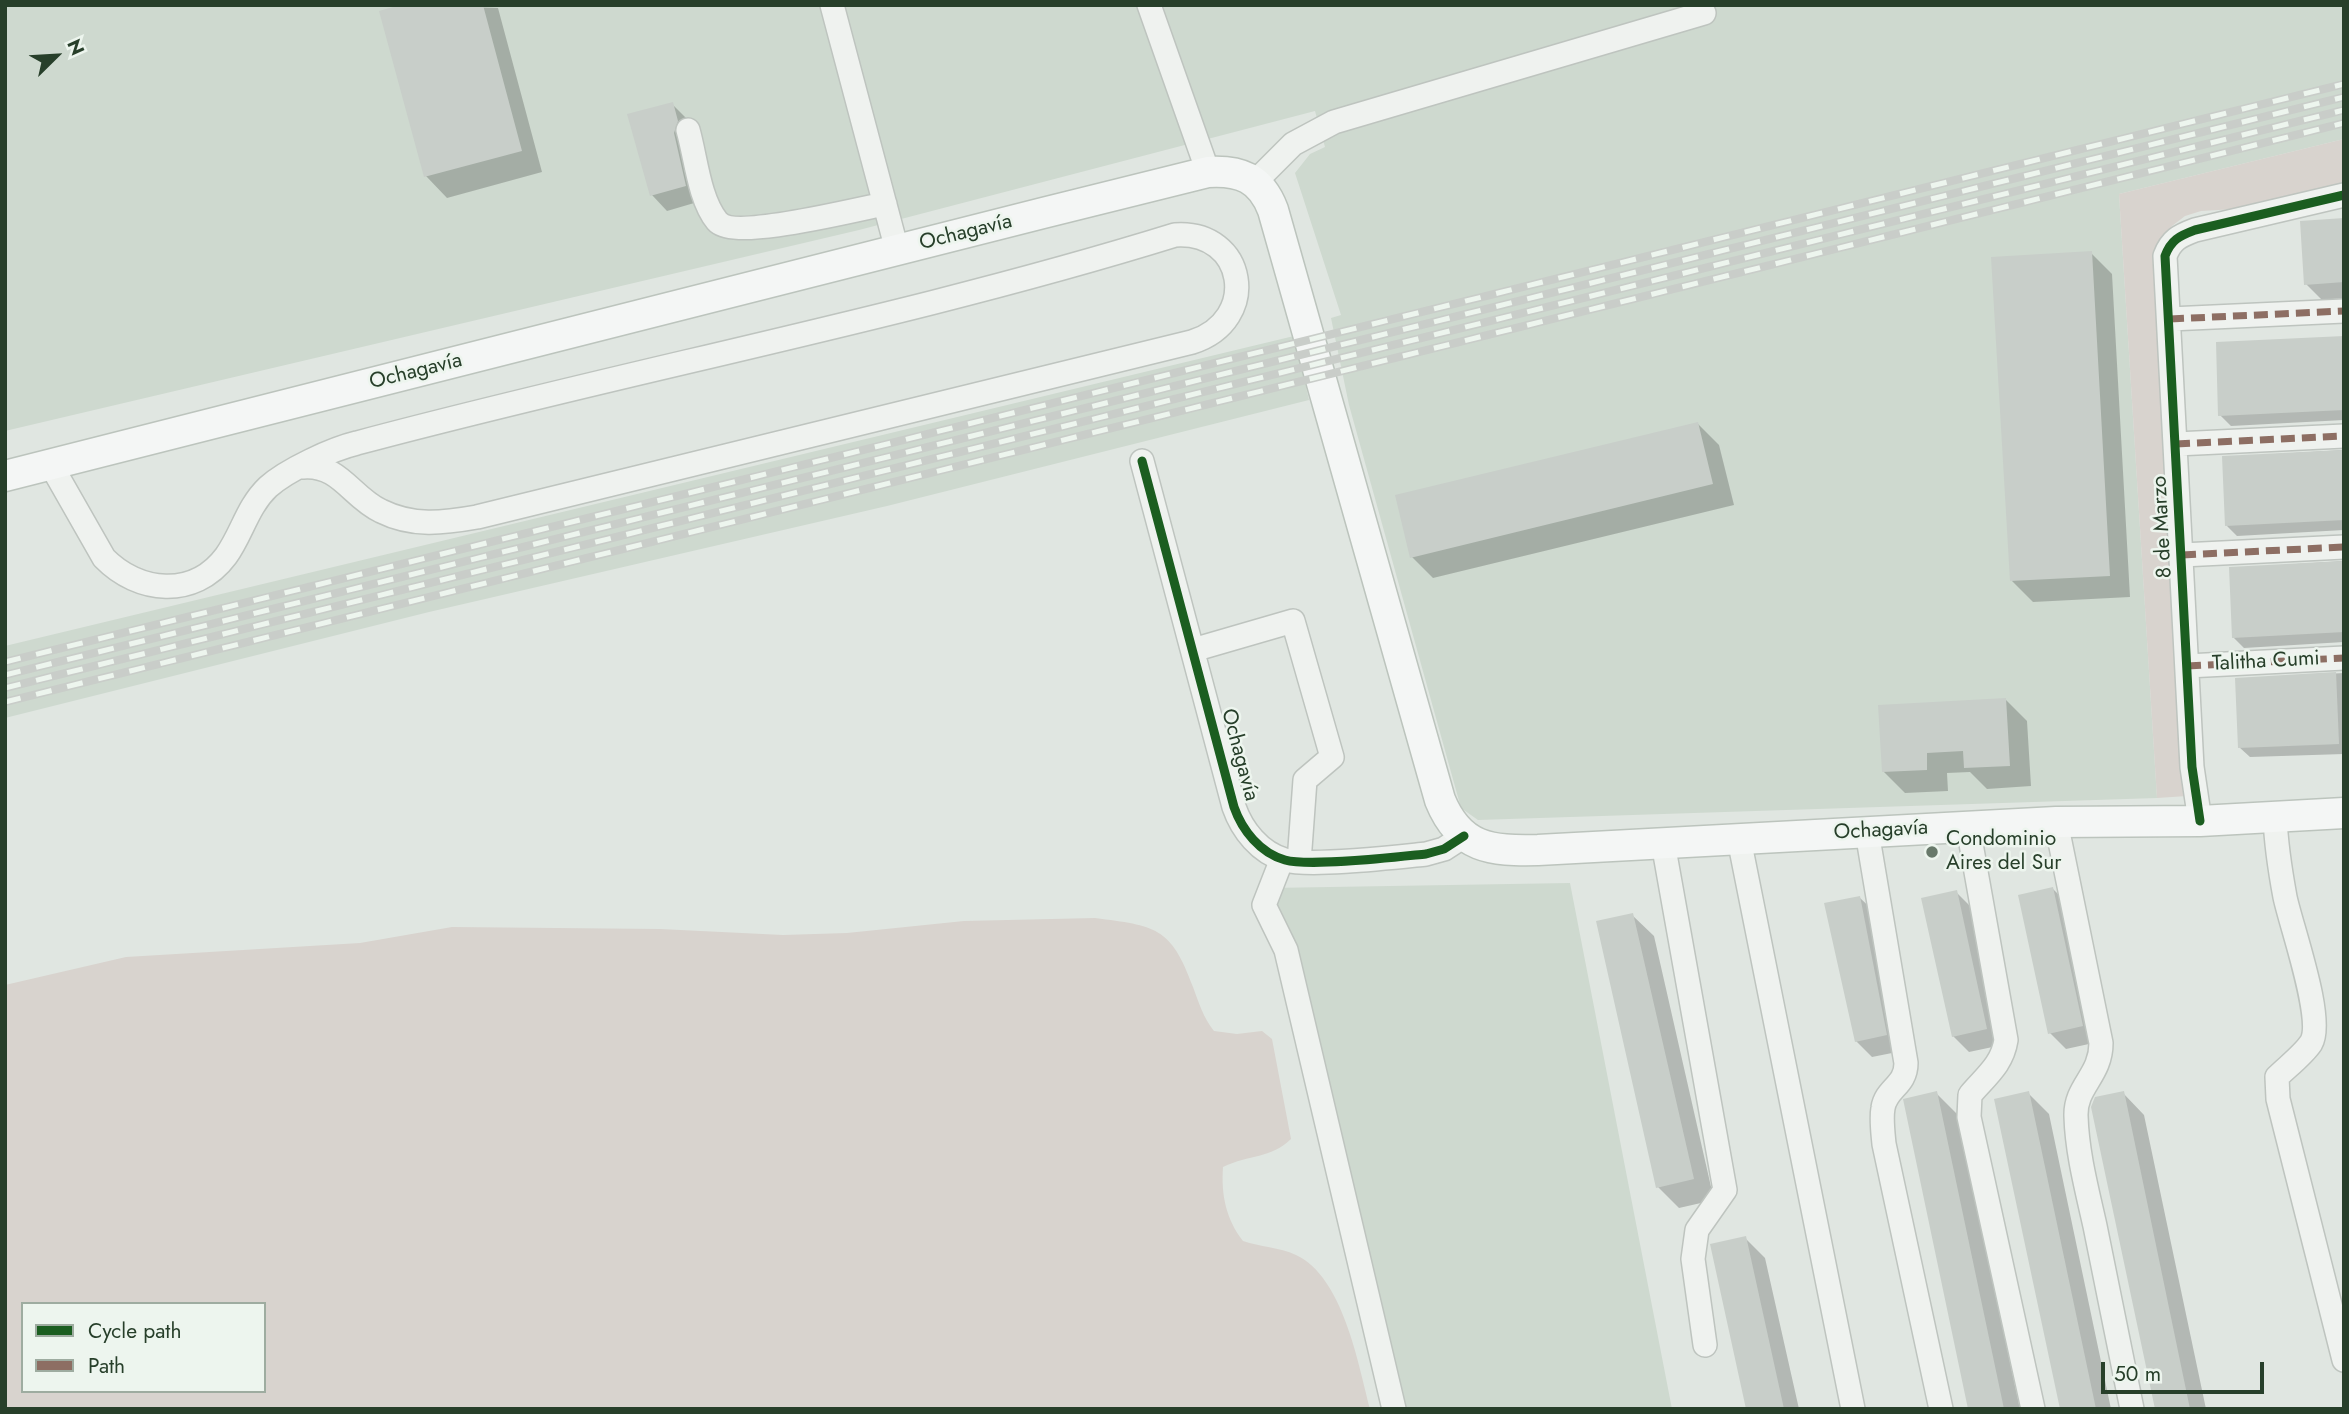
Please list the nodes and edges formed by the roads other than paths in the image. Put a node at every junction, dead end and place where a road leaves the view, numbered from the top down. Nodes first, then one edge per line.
1 (832, 5) edge
2 (1149, 5) edge
3 (1704, 13) dead end
4 (688, 130) dead end
5 (1208, 172) junction
6 (1255, 181) junction
7 (2344, 195) edge
8 (885, 204) junction
9 (897, 250) junction
10 (2344, 310) edge
11 (2170, 319) junction
12 (2344, 436) edge
13 (2176, 444) junction
14 (1142, 461) dead end
15 (51, 465) junction
16 (303, 467) junction
17 (5, 475) edge
18 (2344, 547) edge
19 (2182, 555) junction
20 (1193, 650) junction
21 (2344, 658) edge
22 (2187, 666) junction
23 (2344, 793) edge
24 (2198, 812) junction
25 (2344, 813) edge
26 (2276, 817) junction
27 (2056, 822) junction
28 (1968, 827) junction
29 (1867, 832) junction
30 (1464, 836) junction
31 (1739, 839) junction
32 (1662, 844) junction
33 (1291, 861) junction
34 (1705, 1345) dead end
35 (2344, 1360) edge
36 (1394, 1409) edge
37 (1853, 1409) edge
38 (1941, 1409) edge
39 (2033, 1409) edge
40 (2132, 1409) edge

1 - 8 street
2 - 5 street
3 - 6 street
4 - 8 street
5 - 6 main road, Ochagavía
5 - 9 main road, Ochagavía
6 - 30 main road
7 - 11 street, 8 de Marzo
8 - 9 street
9 - 15 main road, Ochagavía
10 - 11 street
11 - 13 street, 8 de Marzo
12 - 13 street
13 - 19 street, 8 de Marzo
14 - 20 street, Ochagavía
15 - 16 street
15 - 17 main road, Ochagavía
16 - 16 street
18 - 19 street
19 - 22 street, 8 de Marzo
20 - 33 street, Ochagavía
20 - 33 street
21 - 22 street, Talitha Cumi
22 - 24 street, 8 de Marzo
23 - 24 main road
24 - 26 main road
24 - 27 main road, Ochagavía
25 - 26 main road
26 - 35 street
27 - 28 main road, Ochagavía
27 - 40 street
28 - 29 main road, Ochagavía
28 - 39 street
29 - 31 main road, Ochagavía
29 - 38 street
30 - 32 main road, Ochagavía
30 - 33 street
31 - 32 main road, Ochagavía
31 - 37 street
32 - 34 street
33 - 36 street

